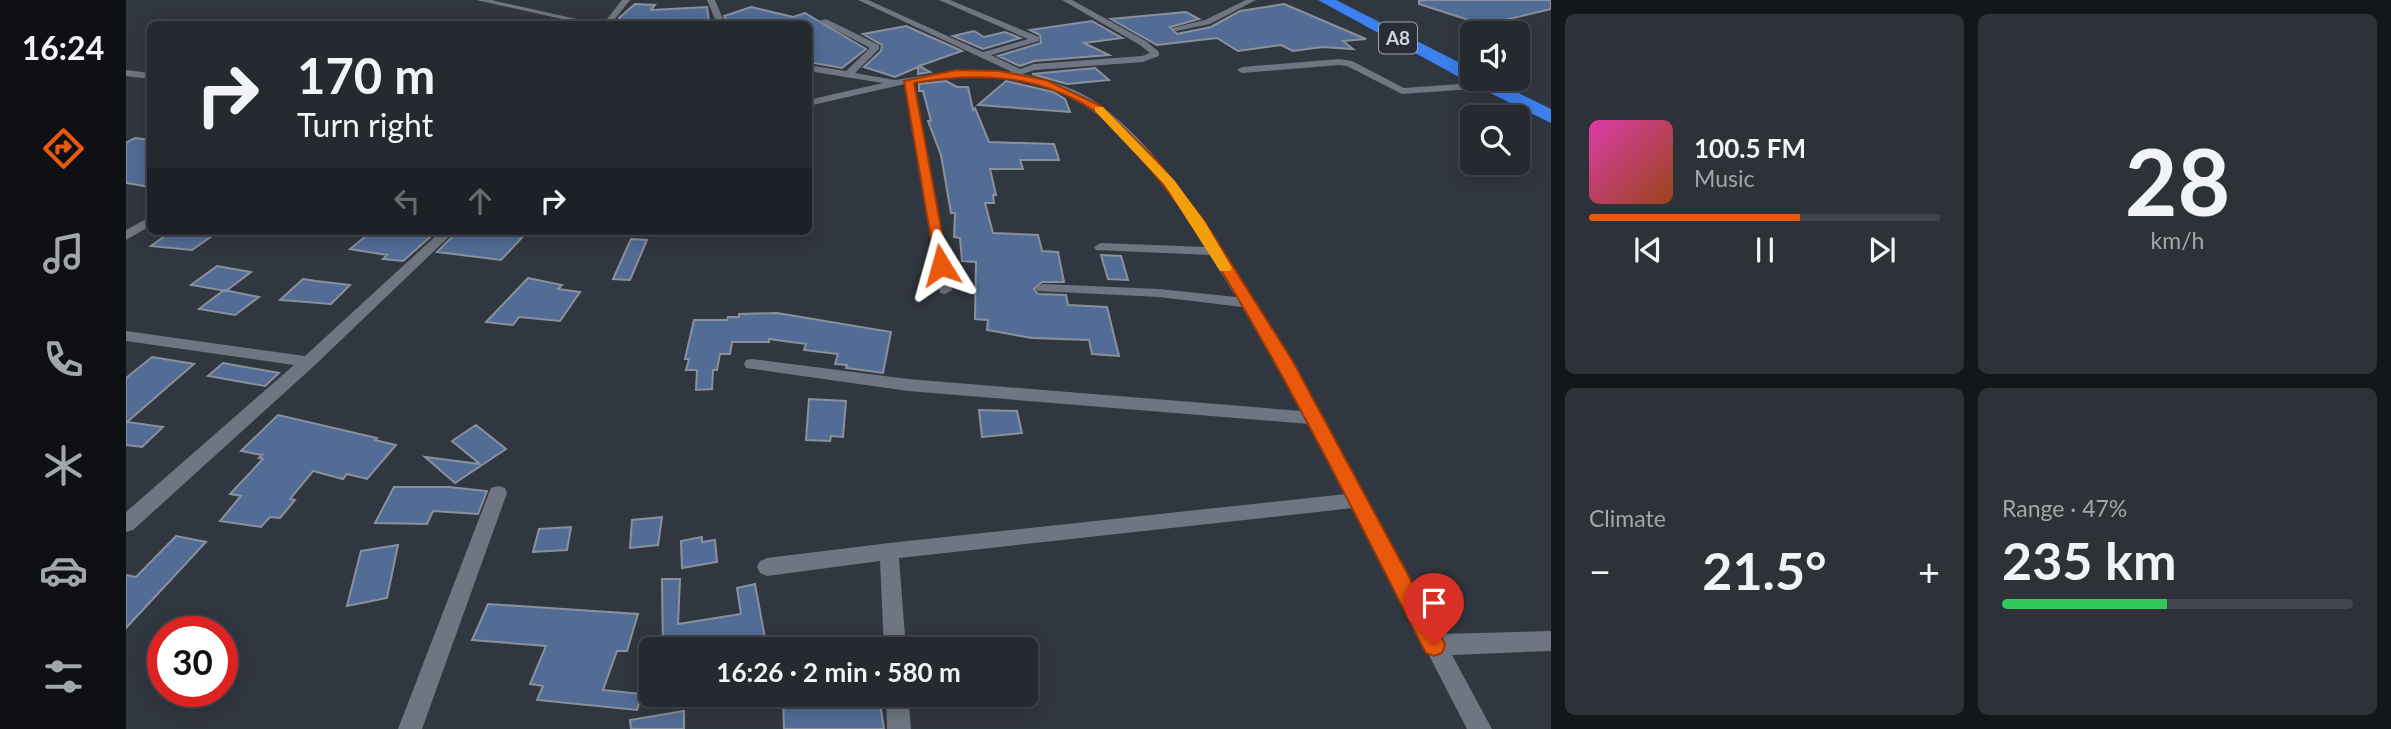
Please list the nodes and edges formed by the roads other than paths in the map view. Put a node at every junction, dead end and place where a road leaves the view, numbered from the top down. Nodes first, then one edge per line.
1 (480, 0) edge
2 (626, 0) edge
3 (711, 0) edge
4 (862, 0) edge
5 (943, 0) edge
6 (1066, 0) edge
7 (1325, 0) edge
8 (1342, 0) edge
9 (1245, 1) edge
10 (581, 21) edge
11 (609, 21) edge
12 (720, 21) edge
13 (823, 21) dead end
14 (1176, 29) dead end
15 (985, 54) junction
16 (1460, 60) edge
17 (1460, 68) edge
18 (812, 69) edge
19 (1242, 70) dead end
20 (126, 73) edge
21 (1015, 73) junction
22 (147, 76) edge
23 (850, 76) junction
24 (905, 82) junction
25 (1460, 83) edge
26 (1503, 91) edge
27 (1511, 91) edge
28 (812, 102) edge
29 (1551, 107) edge
30 (1551, 117) edge
31 (147, 223) edge
32 (445, 235) edge
33 (126, 236) edge
34 (1101, 247) dead end
35 (1215, 251) junction
36 (1043, 288) dead end
37 (945, 290) dead end
38 (1247, 303) junction
39 (126, 336) edge
40 (308, 362) junction
41 (752, 364) dead end
42 (1315, 418) junction
43 (498, 493) dead end
44 (1359, 500) junction
45 (126, 524) edge
46 (889, 551) junction
47 (767, 567) dead end
48 (894, 637) edge
49 (1551, 640) edge
50 (1434, 645) junction
51 (898, 707) edge
52 (410, 729) edge
53 (899, 729) edge
54 (1480, 729) edge

1 - 10 street
2 - 11 street
3 - 12 street
4 - 15 street
5 - 15 street
6 - 21 street
7 - 17 highway, A8
8 - 16 highway, A8
9 - 14 street
13 - 23 street
15 - 21 street
18 - 23 street
19 - 25 street
20 - 22 street
21 - 24 street
21 - 35 street
23 - 24 street
24 - 28 street
24 - 37 street
26 - 30 highway, A8
27 - 29 highway, A8
31 - 33 street
32 - 40 street
34 - 35 street
35 - 38 street
36 - 38 street
38 - 42 street
39 - 40 street
40 - 45 street
41 - 42 street
42 - 44 street
43 - 52 street
44 - 46 street
44 - 50 street
46 - 47 street
46 - 48 street
49 - 50 street
50 - 54 street
51 - 53 street

